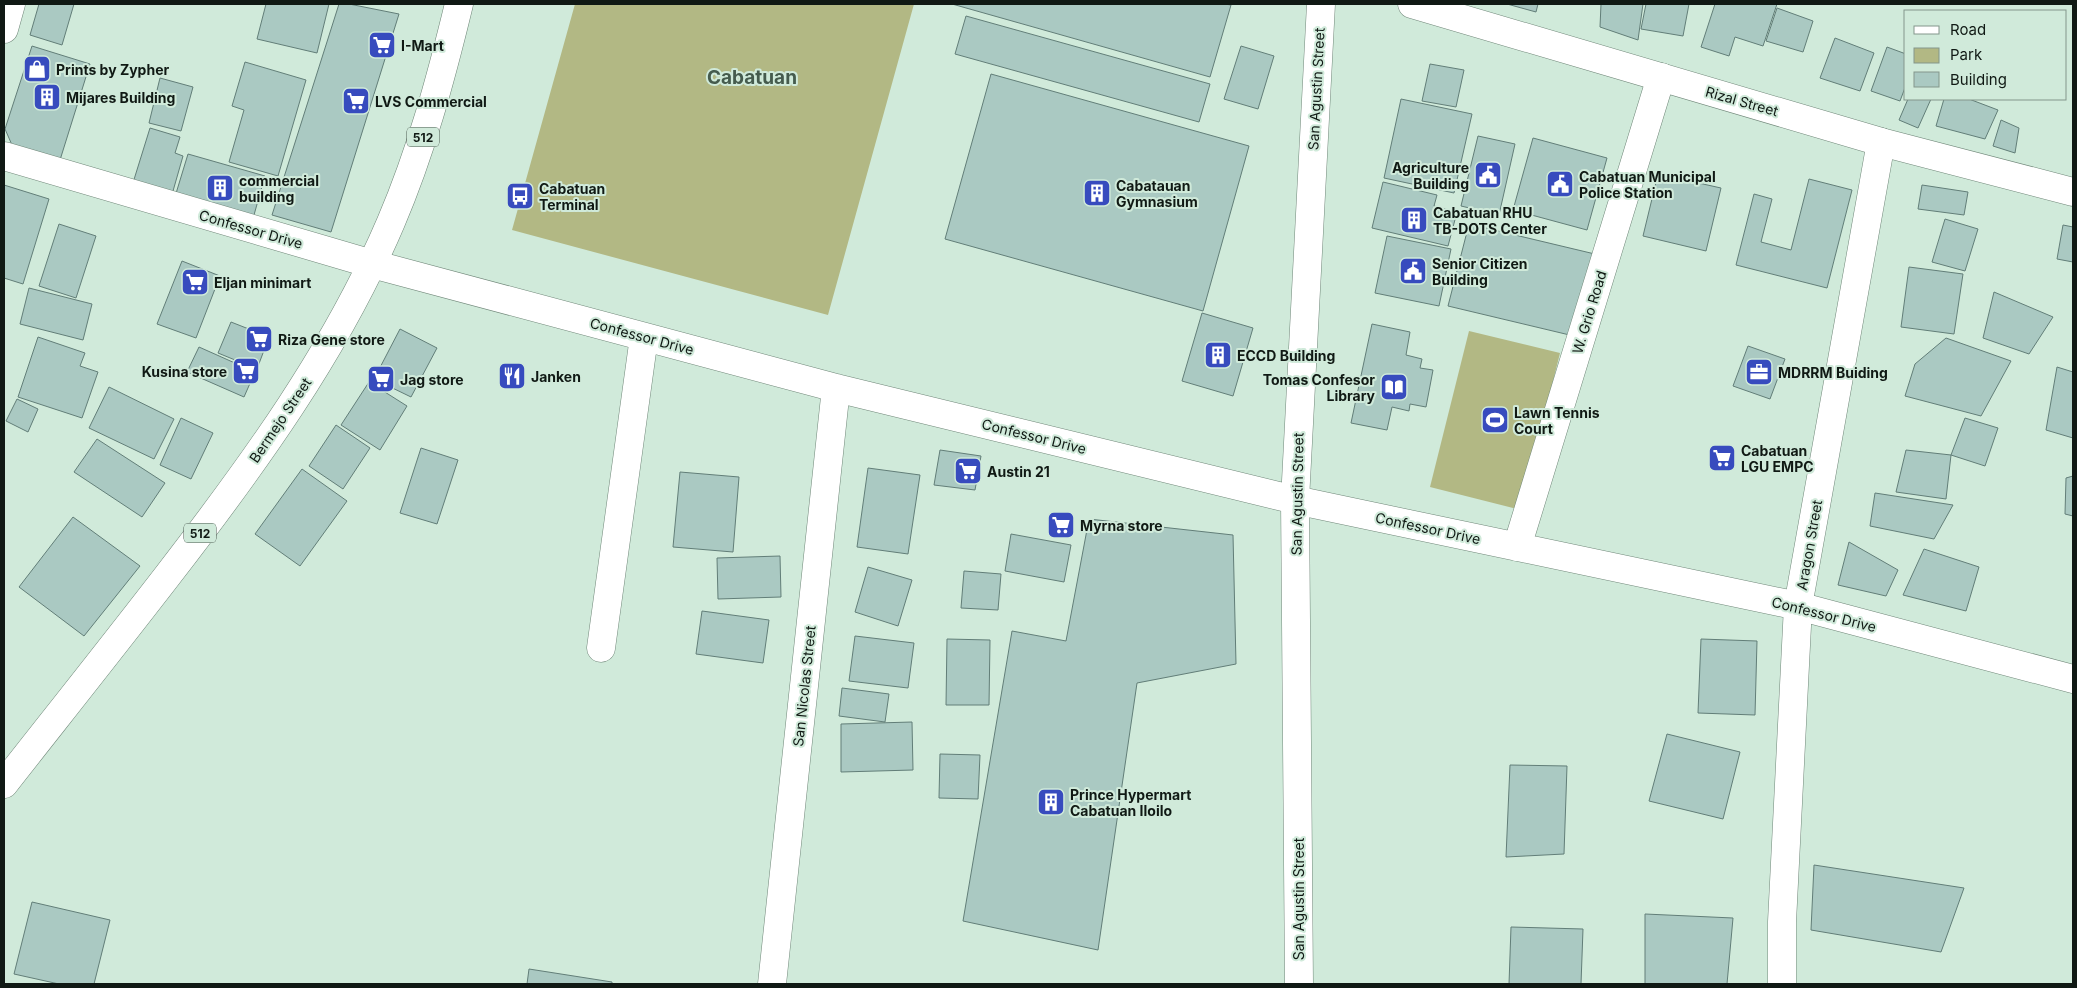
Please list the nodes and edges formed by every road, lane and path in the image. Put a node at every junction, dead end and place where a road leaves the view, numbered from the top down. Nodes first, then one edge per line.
1 (10, 4) edge
2 (460, 4) edge
3 (1321, 4) edge
4 (1412, 4) edge
5 (4, 29) edge
6 (1661, 77) junction
7 (1881, 142) junction
8 (4, 156) edge
9 (2073, 192) edge
10 (372, 264) junction
11 (644, 337) junction
12 (836, 388) junction
13 (1295, 500) junction
14 (1517, 546) junction
15 (1798, 606) junction
16 (601, 648) dead end
17 (2073, 679) edge
18 (4, 784) edge
19 (772, 984) edge
20 (1299, 984) edge
21 (1782, 984) edge

1 - 5 street
2 - 10 street, Bermejo Street / 512
3 - 13 street, San Agustin Street
4 - 6 street, Rizal Street
6 - 7 street, Rizal Street
6 - 14 street, W. Grio Road
7 - 9 street, Rizal Street
7 - 15 street, Aragon Street
8 - 10 street, Confessor Drive
10 - 11 street, Confessor Drive
10 - 18 street, Bermejo Street / 512
11 - 12 street, Confessor Drive
11 - 16 street
12 - 13 street, Confessor Drive
12 - 19 street, San Nicolas Street
13 - 14 street, Confessor Drive
13 - 20 street, San Agustin Street
14 - 15 street, Confessor Drive
15 - 17 street, Confessor Drive
15 - 21 street, Aragon Street

